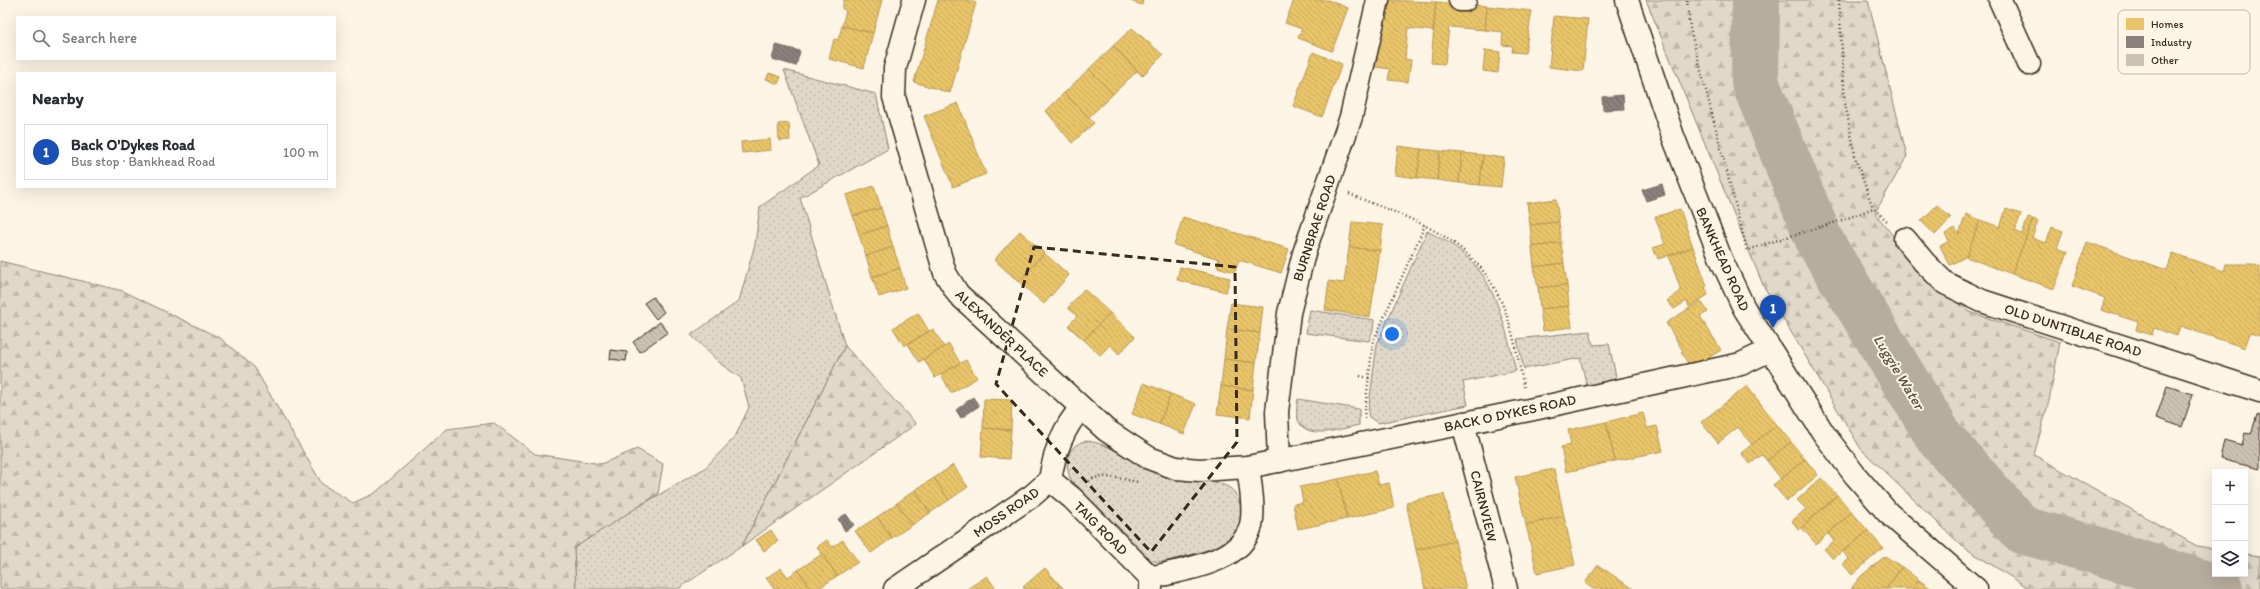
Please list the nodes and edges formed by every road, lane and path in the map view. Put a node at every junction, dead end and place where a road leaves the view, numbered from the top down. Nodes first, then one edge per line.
1 (914, 0) edge
2 (1378, 0) edge
3 (1460, 0) edge
4 (1465, 0) edge
5 (1627, 0) edge
6 (1687, 0) edge
7 (1838, 0) edge
8 (2000, 0) edge
9 (2029, 64) dead end
10 (1327, 184) junction
11 (1873, 208) junction
12 (1425, 225) junction
13 (1905, 239) joint
14 (1747, 250) junction
15 (1721, 259) junction
16 (1770, 350) junction
17 (1360, 376) dead end
18 (1369, 378) junction
19 (2260, 391) edge
20 (1081, 408) junction
21 (1529, 410) junction
22 (1463, 423) junction
23 (1361, 444) junction
24 (1279, 461) junction
25 (1248, 467) junction
26 (1176, 468) junction
27 (1050, 480) junction
28 (1072, 498) junction
29 (1151, 583) edge
30 (895, 589) edge
31 (1506, 589) edge
32 (1976, 589) edge

1 - 20 street, ALEXANDER PLACE
2 - 10 street, BURNBRAE ROAD
3 - 4 street
5 - 15 street, BANKHEAD ROAD
6 - 14 path
7 - 11 path
8 - 9 street
10 - 12 path
10 - 24 street, BURNBRAE ROAD
11 - 13 path
11 - 14 path
12 - 18 path
12 - 21 path
13 - 19 street, OLD DUNTIBLAE ROAD
14 - 15 path
15 - 16 street, BANKHEAD ROAD
16 - 21 street, BACK O DYKES ROAD
16 - 32 street, BANKHEAD ROAD
17 - 18 path
18 - 23 path
20 - 26 street, ALEXANDER PLACE
20 - 27 street, MOSS ROAD
21 - 22 street, BACK O DYKES ROAD
22 - 23 street, BACK O DYKES ROAD
22 - 31 street, CAIRNVIEW
23 - 24 street, BACK O DYKES ROAD
24 - 25 street, BACK O DYKES ROAD
25 - 26 street, ALEXANDER PLACE
25 - 29 street, TAIG ROAD
26 - 28 path
27 - 28 street, TAIG ROAD
27 - 30 street, MOSS ROAD
28 - 29 street, TAIG ROAD

